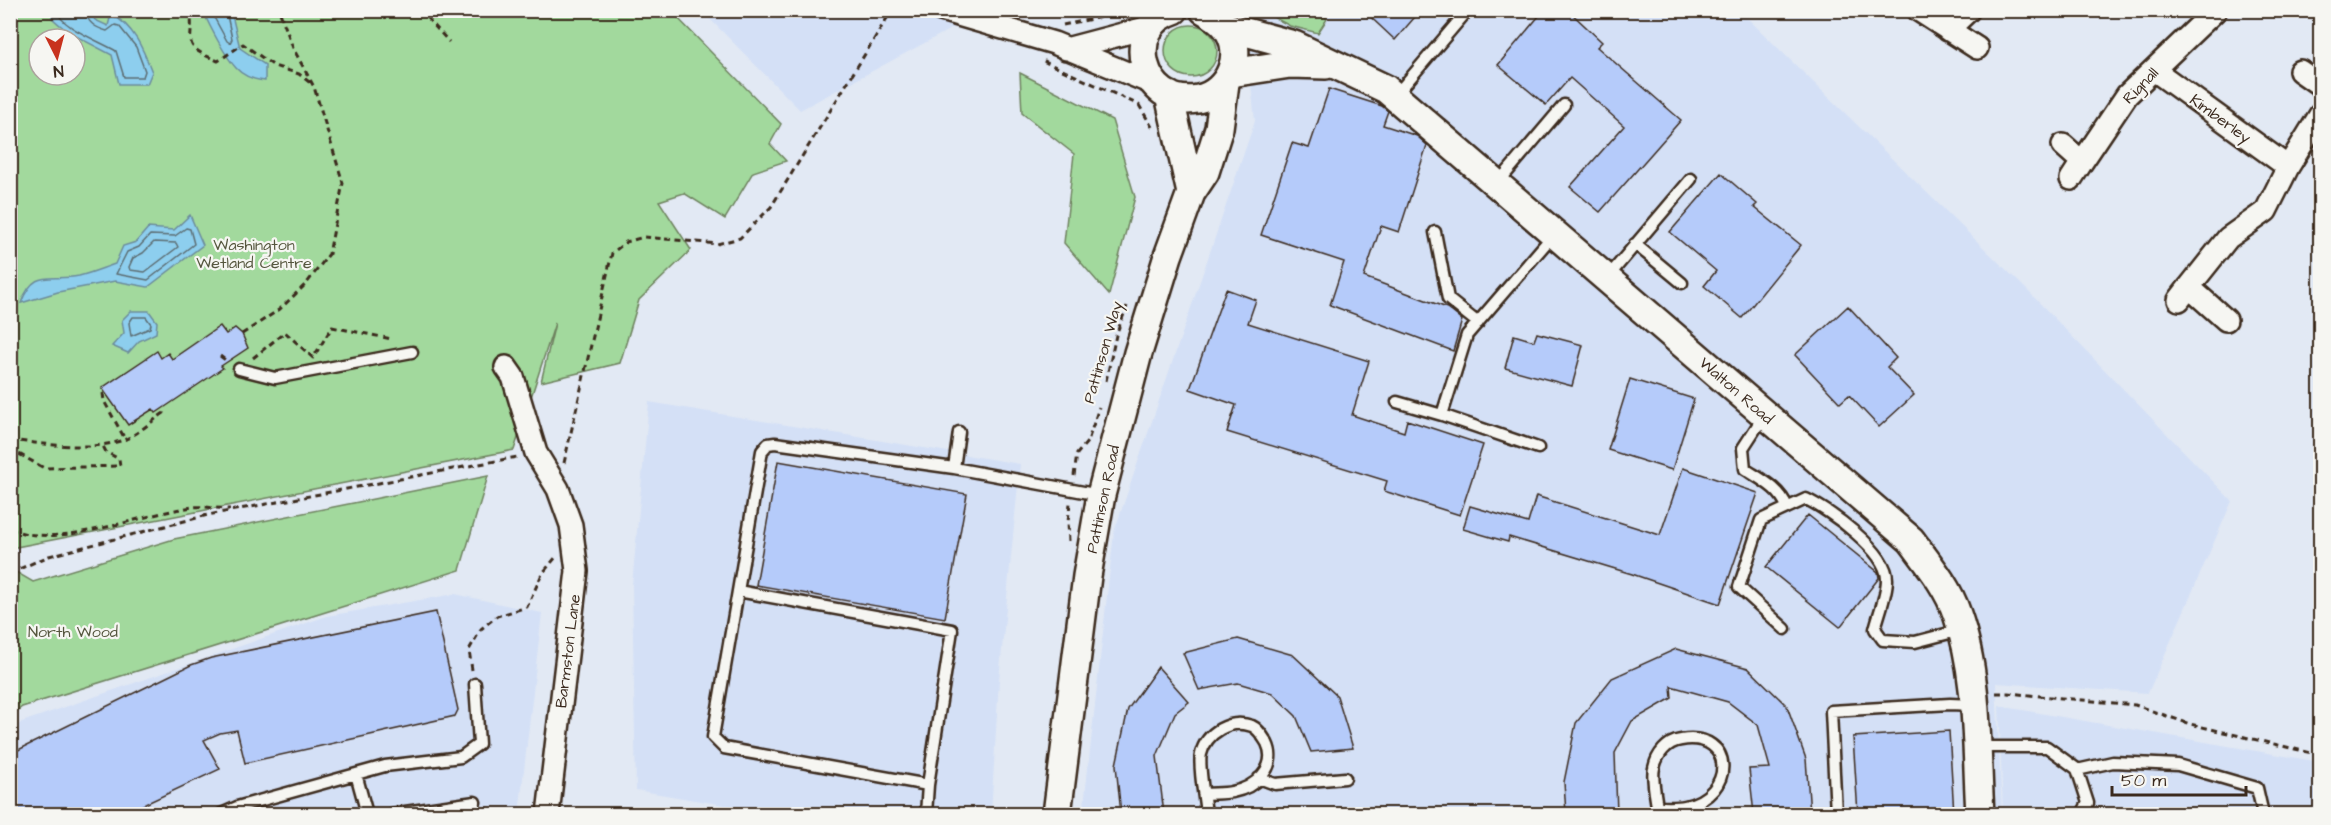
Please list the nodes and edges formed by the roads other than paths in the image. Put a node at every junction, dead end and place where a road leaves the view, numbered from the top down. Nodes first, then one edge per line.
1 (941, 10) edge
2 (1468, 10) edge
3 (1918, 10) edge
4 (1969, 10) edge
5 (2210, 12) edge
6 (1216, 16) edge
7 (1161, 17) edge
8 (1948, 30) junction
9 (1060, 46) junction
10 (1977, 48) dead end
11 (1333, 65) junction
12 (2154, 70) junction
13 (2300, 71) dead end
14 (1228, 78) junction
15 (2320, 84) edge
16 (1162, 90) junction
17 (1395, 97) junction
18 (1564, 105) dead end
19 (2320, 115) edge
20 (2063, 145) dead end
21 (2288, 167) junction
22 (1690, 179) dead end
23 (1497, 184) junction
24 (1191, 193) junction
25 (1435, 232) dead end
26 (1555, 234) junction
27 (1635, 244) junction
28 (1606, 278) junction
29 (1682, 283) dead end
30 (2226, 320) dead end
31 (1478, 323) junction
32 (412, 352) dead end
33 (506, 367) dead end
34 (239, 369) road end
35 (1397, 402) dead end
36 (1765, 414) junction
37 (1442, 415) junction
38 (959, 432) dead end
39 (1538, 448) dead end
40 (954, 468) junction
41 (1101, 495) junction
42 (1787, 507) junction
43 (738, 591) junction
44 (1785, 629) dead end
45 (1961, 630) junction
46 (475, 684) road end
47 (1973, 700) junction
48 (1976, 747) junction
49 (2077, 770) junction
50 (356, 774) junction
51 (1259, 778) junction
52 (1345, 778) dead end
53 (928, 785) junction
54 (1204, 794) junction
55 (1658, 811) edge
56 (221, 814) edge
57 (368, 814) edge
58 (391, 814) edge
59 (472, 814) edge
60 (548, 814) edge
61 (926, 814) edge
62 (1057, 814) edge
63 (1206, 814) edge
64 (1836, 814) edge
65 (1980, 814) edge
66 (2082, 814) edge
67 (2263, 814) edge

1 - 9 street
2 - 17 lane
3 - 8 street
4 - 8 street
5 - 12 street, Rignall
6 - 11 street, Walton Road
6 - 14 street, Pattinson Road
7 - 9 street
7 - 16 street
8 - 10 street
9 - 16 street
11 - 14 street, Walton Road
11 - 17 street, Walton Road
12 - 20 street, Rignall
12 - 21 street, Kimberley
13 - 15 street
14 - 16 street
14 - 24 street, Pattinson Road
16 - 24 street
17 - 23 street, Walton Road
18 - 23 lane
19 - 21 street
21 - 30 street
22 - 27 lane
23 - 26 street, Walton Road
24 - 41 street, Pattinson Road
25 - 31 lane
26 - 28 street, Walton Road
26 - 31 lane
27 - 28 lane
27 - 29 lane
28 - 36 street, Walton Road
31 - 37 lane
32 - 34 lane
33 - 60 street, Barmston Lane
35 - 37 lane
36 - 42 lane
36 - 45 street, Walton Road
37 - 39 lane
38 - 40 lane
40 - 41 lane
40 - 43 lane
41 - 62 street, Pattinson Road
42 - 44 lane
42 - 45 lane
43 - 53 lane
43 - 53 lane
45 - 47 street, Walton Road
46 - 50 lane
47 - 48 street, Walton Road
47 - 64 lane
48 - 49 lane
48 - 65 street, Walton Road
49 - 66 lane
49 - 67 lane
50 - 56 lane
50 - 57 lane
51 - 52 lane
51 - 54 lane
51 - 54 lane
53 - 61 lane
54 - 63 lane
55 - 55 lane
58 - 59 lane

